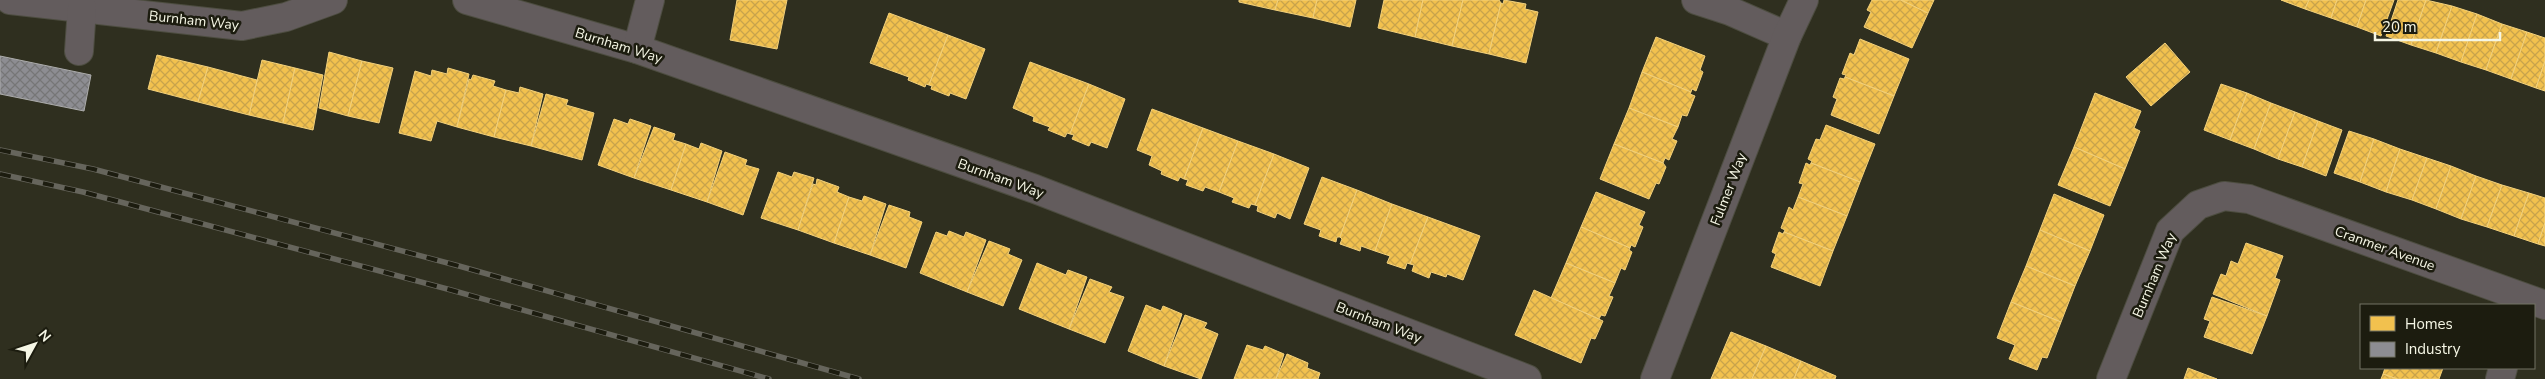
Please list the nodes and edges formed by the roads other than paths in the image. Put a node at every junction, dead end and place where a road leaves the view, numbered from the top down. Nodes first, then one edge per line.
1 (10, 0) edge
2 (333, 0) edge
3 (467, 0) edge
4 (650, 0) edge
5 (1696, 0) edge
6 (1804, 0) edge
7 (82, 8) junction
8 (1787, 36) junction
9 (637, 49) junction
10 (78, 51) dead end
11 (2224, 196) joint
12 (2531, 303) edge
13 (1527, 379) edge
14 (1655, 379) edge
15 (2111, 379) edge

1 - 7 street, Burnham Way
2 - 7 street, Burnham Way
3 - 9 street, Burnham Way
4 - 9 street
5 - 8 street
6 - 8 street, Fulmer Way
7 - 10 street
8 - 14 street, Fulmer Way
9 - 13 street, Burnham Way
11 - 12 street, Cranmer Avenue
11 - 15 street, Burnham Way

